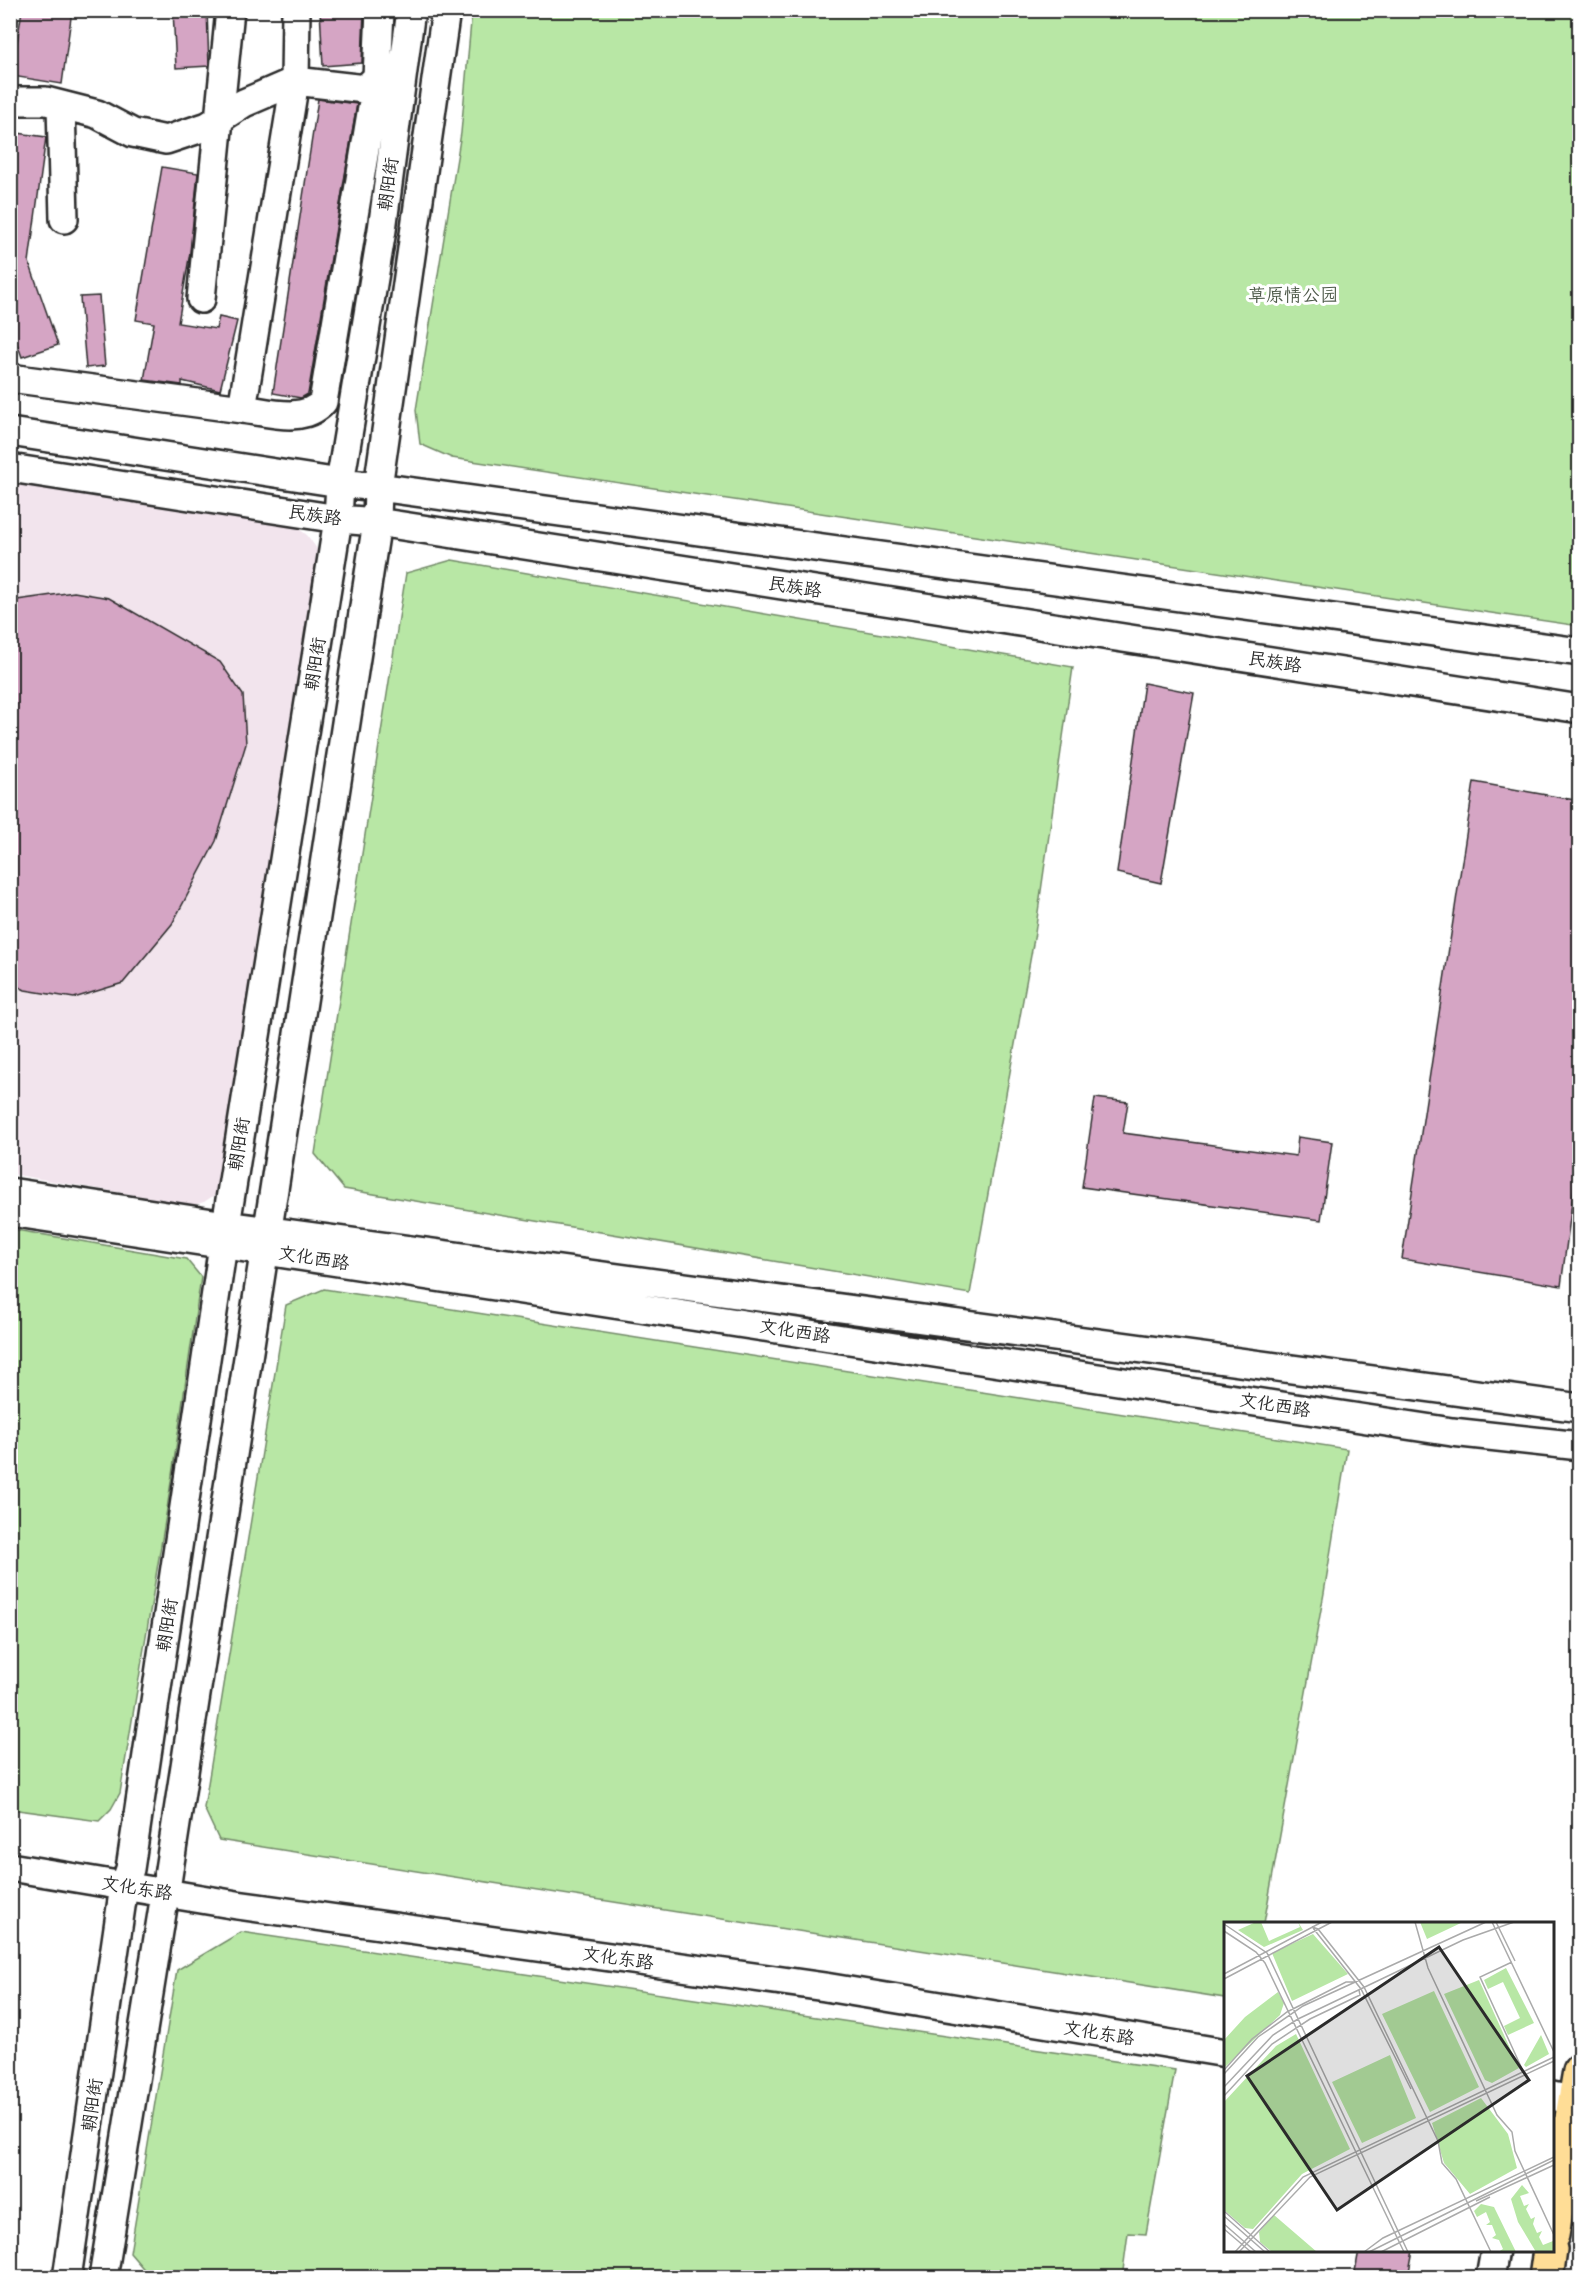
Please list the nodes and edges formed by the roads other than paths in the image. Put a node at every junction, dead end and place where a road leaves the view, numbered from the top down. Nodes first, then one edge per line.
1 (230, 10) edge
2 (296, 10) edge
3 (380, 10) edge
4 (411, 10) edge
5 (446, 10) edge
6 (377, 77) junction
7 (295, 81) junction
8 (10, 101) edge
9 (61, 105) junction
10 (219, 119) junction
11 (64, 219) dead end
12 (201, 299) dead end
13 (10, 378) edge
14 (242, 409) junction
15 (10, 432) edge
16 (10, 468) edge
17 (340, 483) junction
18 (378, 487) junction
19 (338, 519) junction
20 (377, 522) junction
21 (1580, 652) edge
22 (1580, 709) edge
23 (10, 1192) edge
24 (10, 1212) edge
25 (225, 1235) junction
26 (266, 1241) junction
27 (1580, 1408) edge
28 (1580, 1446) edge
29 (10, 1852) edge
30 (10, 1868) edge
31 (127, 1878) junction
32 (166, 1884) junction
33 (1224, 2037) edge
34 (1224, 2054) edge
35 (1568, 2108) edge
36 (1554, 2219) edge
37 (1495, 2252) edge
38 (1550, 2252) edge
39 (67, 2277) edge
40 (103, 2277) edge
41 (1490, 2277) edge
42 (1546, 2277) edge

1 - 10 street
2 - 7 street
3 - 6 street
4 - 17 street, 朝阳街
5 - 18 street, 朝阳街
6 - 7 street
6 - 14 street
7 - 10 street
7 - 14 street
8 - 9 street
9 - 10 street
9 - 11 street
10 - 12 street
13 - 14 street
15 - 17 street, 民族路
16 - 19 street, 民族路
17 - 18 street, 民族路
17 - 19 street, 朝阳街
18 - 20 street, 朝阳街
18 - 21 street, 民族路
19 - 20 street, 民族路
19 - 25 street, 朝阳街
20 - 22 street, 民族路
20 - 26 street, 朝阳街
23 - 25 street, 文化西路
24 - 25 street, 文化西路
25 - 26 street, 文化西路
25 - 31 street, 朝阳街
26 - 27 street, 文化西路
26 - 28 street, 文化西路
26 - 32 street, 朝阳街
29 - 31 street, 文化东路
30 - 31 street, 文化东路
31 - 32 street, 文化东路
31 - 39 street, 朝阳街
32 - 33 street, 文化东路
32 - 34 street, 文化东路
32 - 40 street, 朝阳街
35 - 36 main road
37 - 41 street
38 - 42 main road

